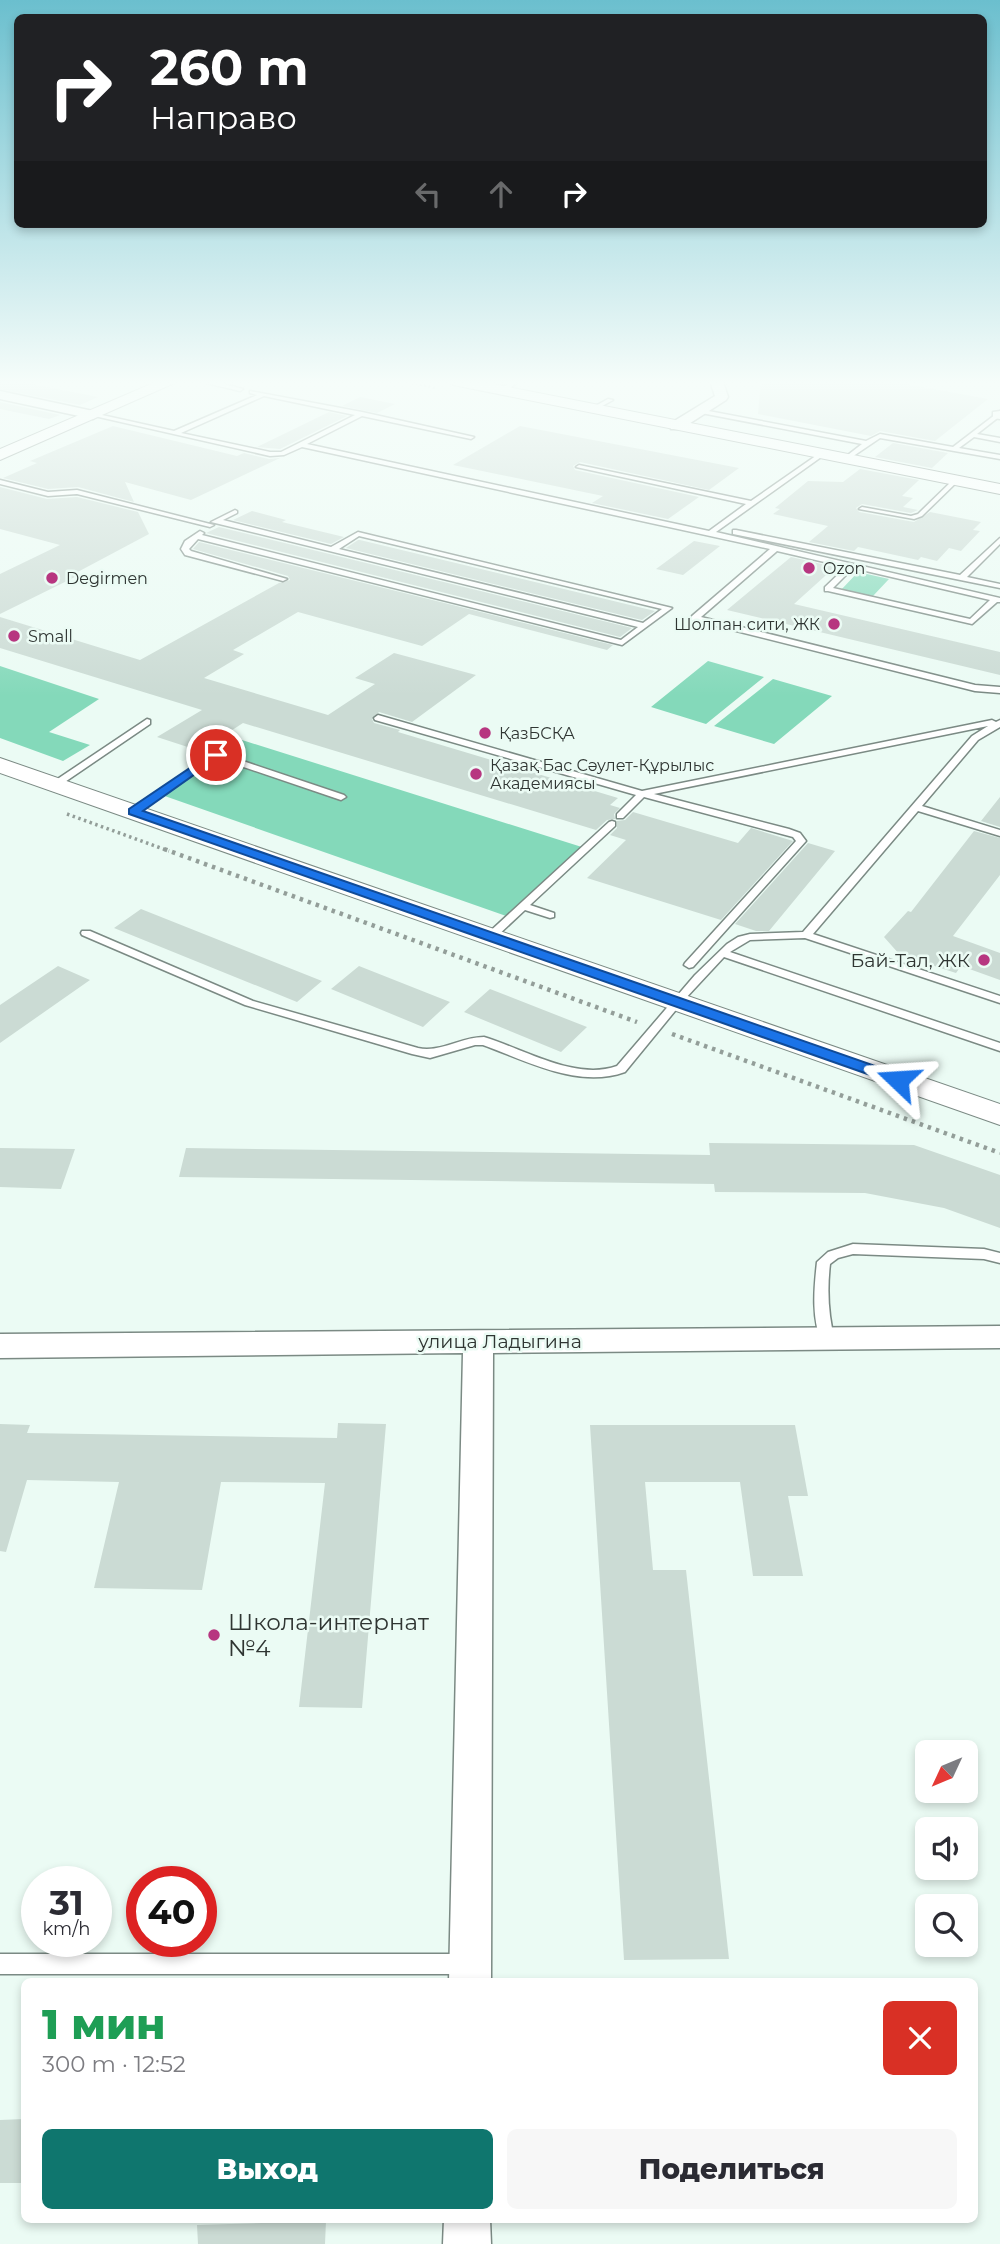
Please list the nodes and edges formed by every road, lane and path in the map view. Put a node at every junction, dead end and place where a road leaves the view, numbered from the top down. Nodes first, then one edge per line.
1 (14, 486) edge
2 (498, 486) edge
3 (668, 486) edge
4 (776, 486) edge
5 (950, 486) edge
6 (751, 503) junction
7 (862, 509) dead end
8 (235, 512) dead end
9 (213, 523) junction
10 (713, 530) junction
11 (196, 536) junction
12 (1000, 540) edge
13 (333, 549) junction
14 (775, 549) junction
15 (850, 567) junction
16 (962, 578) junction
17 (283, 579) dead end
18 (1000, 586) edge
19 (998, 599) edge
20 (645, 626) junction
21 (1000, 690) edge
22 (378, 718) dead end
23 (148, 722) dead end
24 (1000, 722) edge
25 (0, 765) edge
26 (56, 785) junction
27 (642, 794) junction
28 (341, 797) dead end
29 (915, 807) junction
30 (134, 811) junction
31 (65, 813) dead end
32 (1000, 833) edge
33 (523, 906) junction
34 (550, 915) dead end
35 (86, 933) dead end
36 (806, 935) junction
37 (491, 936) junction
38 (723, 953) junction
39 (689, 965) dead end
40 (1000, 1000) edge
41 (677, 1002) junction
42 (656, 1028) junction
43 (1000, 1047) edge
44 (1000, 1115) edge
45 (1000, 1153) edge
46 (1000, 1258) edge
47 (1000, 1337) edge
48 (478, 1340) junction
49 (828, 1341) junction
50 (0, 1346) edge
51 (0, 1964) edge
52 (470, 1973) edge
53 (467, 2223) edge
54 (467, 2244) edge

1 - 9 lane
2 - 10 lane
3 - 6 lane
4 - 6 lane
5 - 7 lane
6 - 10 lane
8 - 9 lane
9 - 11 lane
9 - 13 lane
10 - 14 lane
10 - 16 lane
11 - 17 lane
11 - 20 lane
12 - 16 lane
13 - 20 lane
13 - 20 lane
14 - 15 lane
14 - 21 lane
15 - 19 lane
15 - 19 lane
16 - 18 lane
22 - 27 lane
23 - 26 lane
24 - 27 lane
24 - 29 lane
25 - 26 street
26 - 30 street
27 - 33 lane
27 - 39 lane
28 - 30 lane
29 - 32 lane
29 - 36 lane
30 - 37 street
31 - 42 path
33 - 34 lane
33 - 37 lane
35 - 42 lane
36 - 38 lane
36 - 40 lane
37 - 41 street
38 - 41 lane
38 - 43 lane
41 - 42 lane
41 - 44 street
42 - 45 path
46 - 49 lane
47 - 49 street, улица Ладыгина
48 - 49 street, улица Ладыгина
48 - 50 street, улица Ладыгина
48 - 52 street
51 - 52 lane
53 - 54 street

